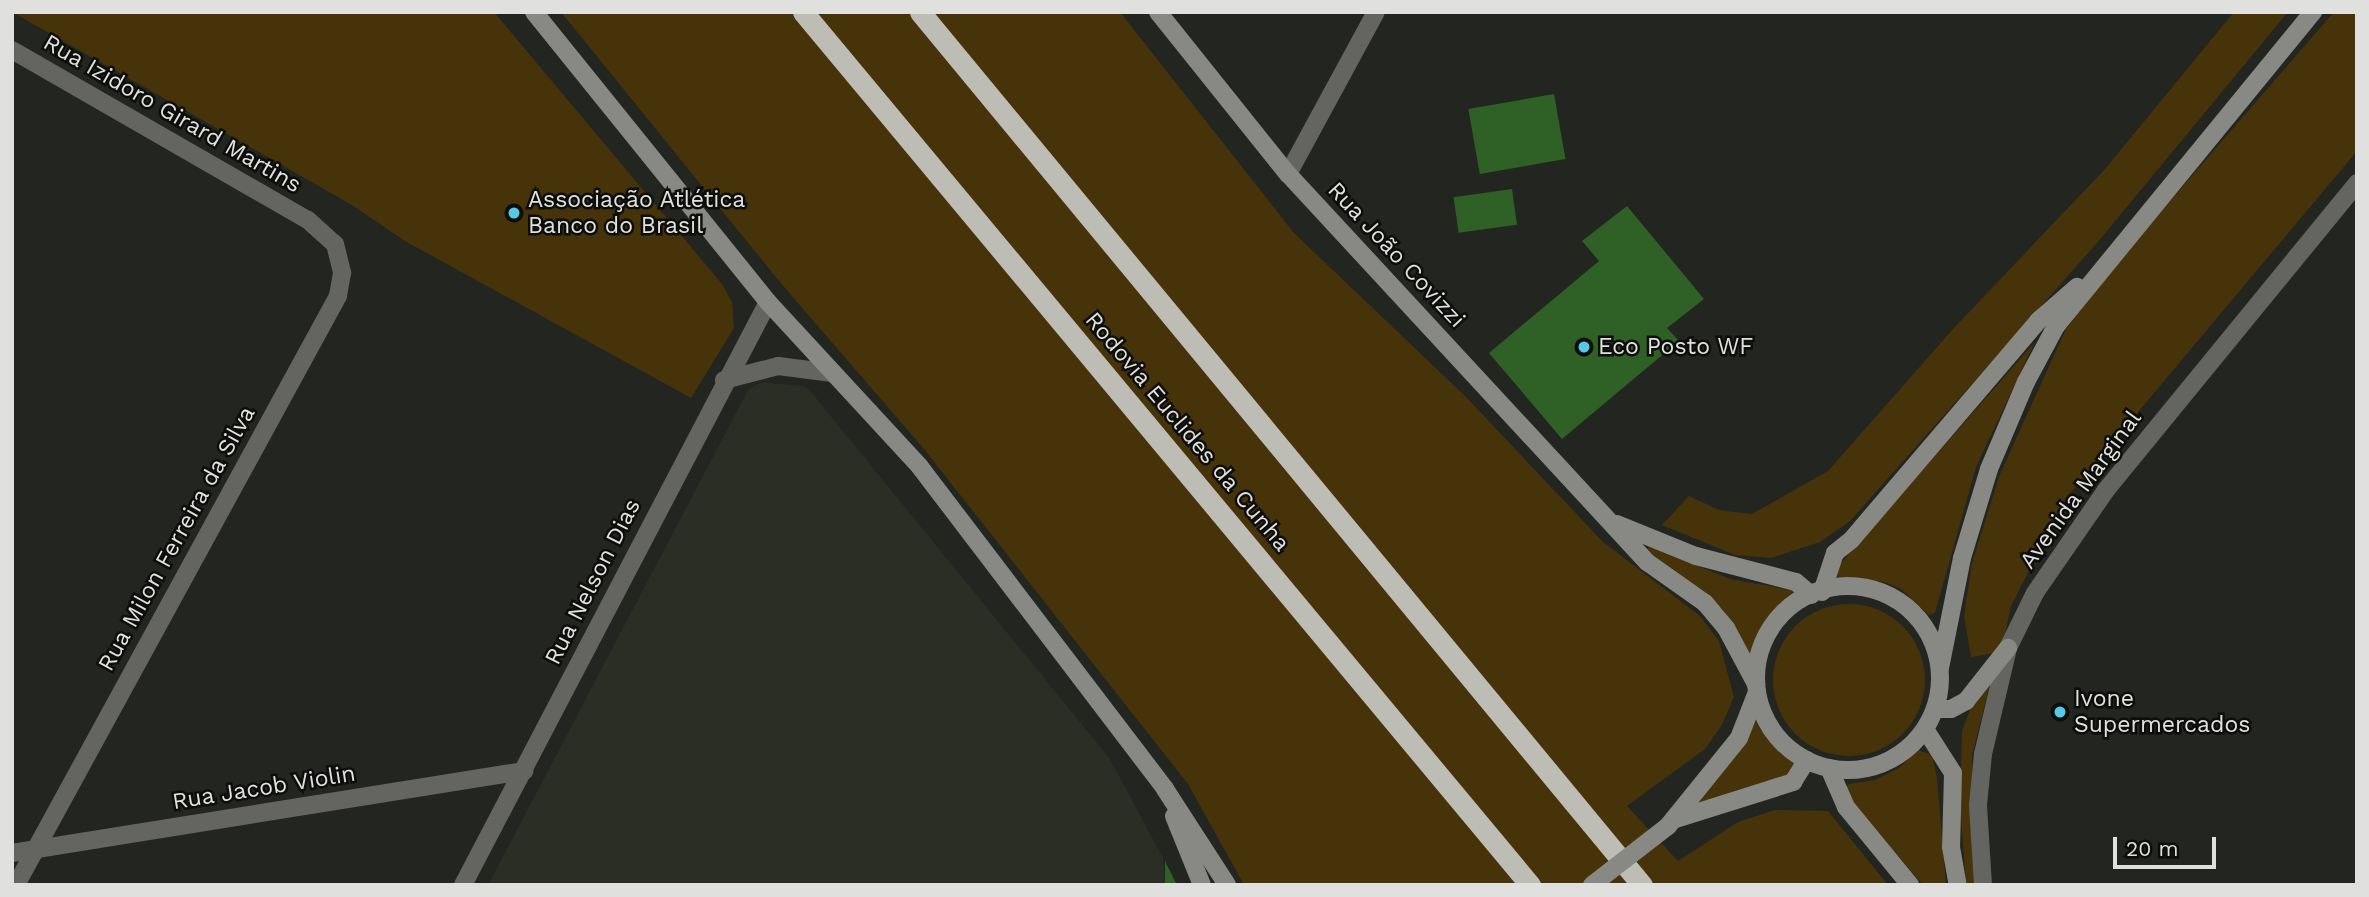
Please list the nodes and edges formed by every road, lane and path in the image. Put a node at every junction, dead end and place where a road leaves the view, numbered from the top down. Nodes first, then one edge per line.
1 (534, 12) edge
2 (803, 12) edge
3 (920, 12) edge
4 (1158, 12) edge
5 (1376, 12) edge
6 (2313, 12) edge
7 (14, 57) edge
8 (1287, 174) junction
9 (2357, 183) edge
10 (308, 220) joint
11 (2108, 259) junction
12 (768, 302) junction
13 (833, 373) junction
14 (724, 380) junction
15 (1610, 522) junction
16 (1816, 593) junction
17 (2008, 649) junction
18 (1940, 668) junction
19 (1756, 688) junction
20 (1935, 709) junction
21 (1925, 729) junction
22 (1807, 760) junction
23 (1829, 768) junction
24 (524, 771) junction
25 (1165, 789) junction
26 (1672, 823) junction
27 (35, 849) junction
28 (12, 853) edge
29 (16, 885) edge
30 (463, 885) edge
31 (1202, 885) edge
32 (1227, 885) edge
33 (1530, 885) edge
34 (1592, 885) edge
35 (1642, 885) edge
36 (1910, 885) edge
37 (1958, 885) edge
38 (1983, 885) edge

1 - 12 main road
2 - 33 highway, Rodovia Euclides da Cunha
3 - 35 highway
4 - 8 main road, Rua João Covizzi
5 - 8 street
6 - 11 main road
7 - 10 street, Rua Izidoro Girard Martins
8 - 15 main road, Rua João Covizzi
9 - 17 street, Avenida Marginal
10 - 27 street, Rua Milon Ferreira da Silva
11 - 16 main road
11 - 18 main road
12 - 13 main road
12 - 14 street, Rua Nelson Dias
13 - 14 street
13 - 25 main road
14 - 24 street, Rua Nelson Dias
15 - 16 main road, Rua João Covizzi
15 - 19 main road, Rua João Covizzi
16 - 18 main road
16 - 19 main road
17 - 20 main road
17 - 38 street, Avenida Marginal
18 - 20 main road
19 - 22 main road
19 - 26 main road
20 - 21 main road
21 - 23 main road
21 - 37 main road
22 - 23 main road
22 - 26 main road
23 - 36 main road
24 - 27 street, Rua Jacob Violin
24 - 30 street, Rua Nelson Dias
25 - 31 main road
25 - 32 main road
26 - 34 main road, bridge
27 - 28 street, Rua Jacob Violin
27 - 29 street, Rua Milon Ferreira da Silva

